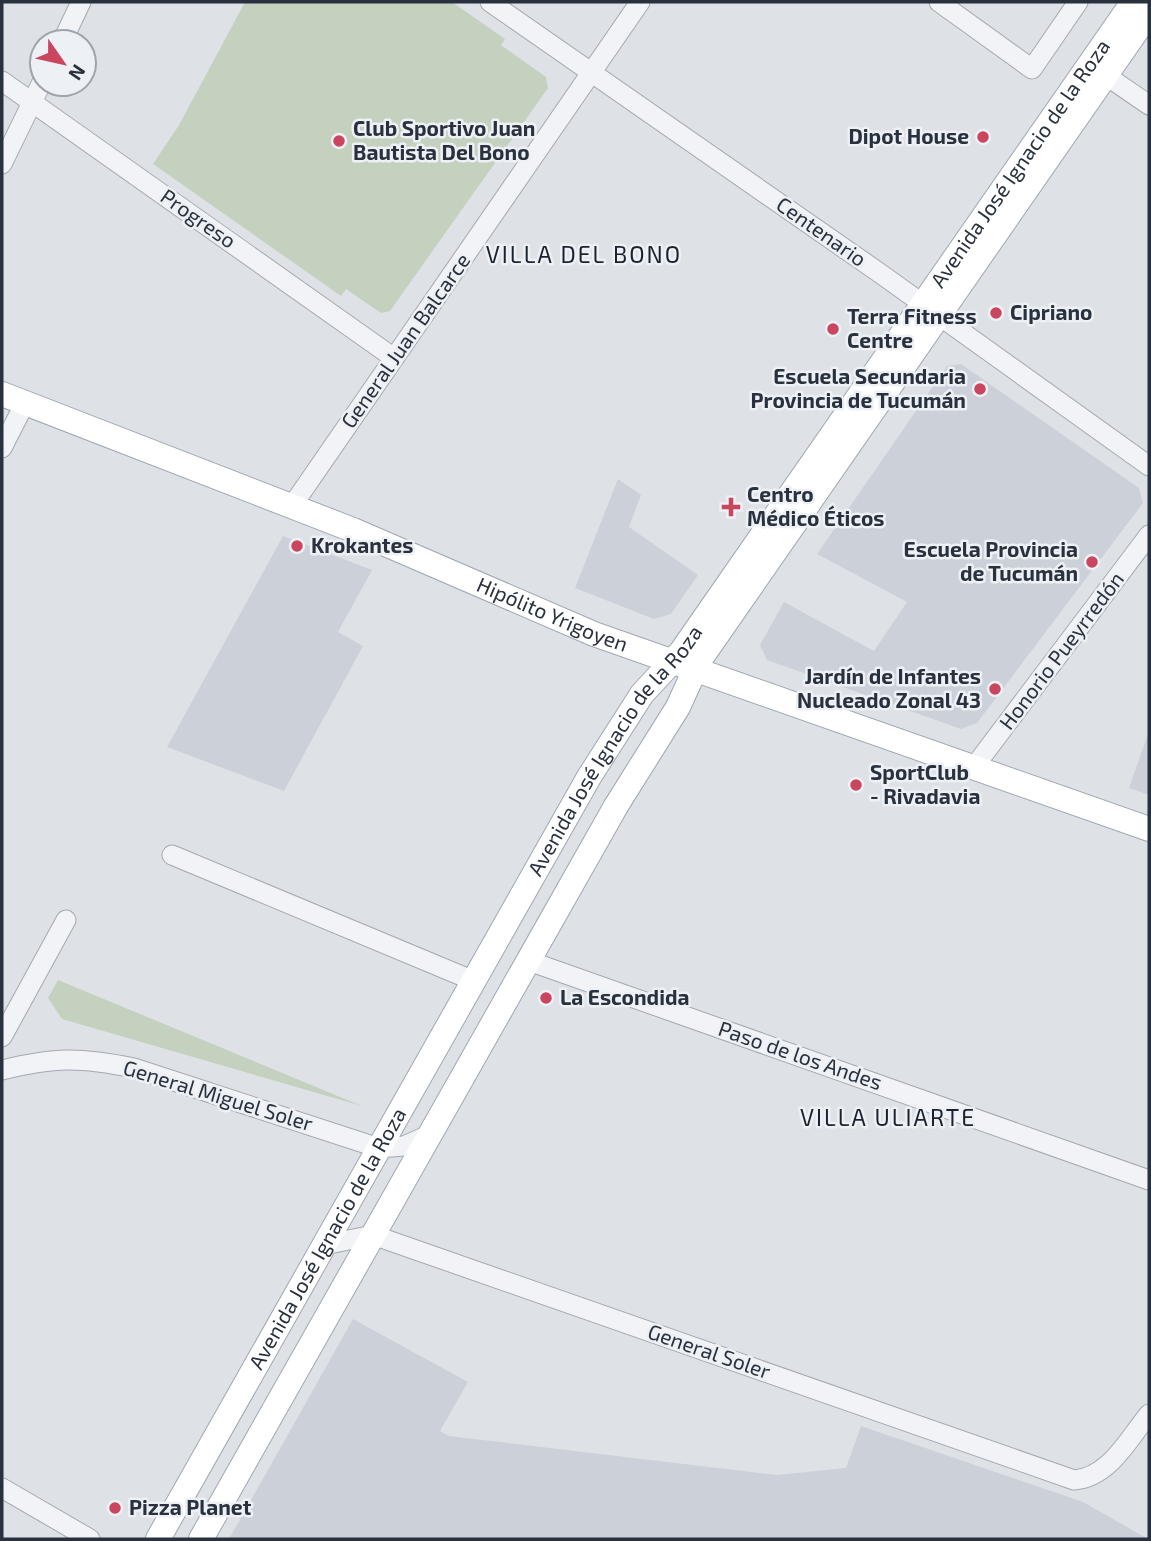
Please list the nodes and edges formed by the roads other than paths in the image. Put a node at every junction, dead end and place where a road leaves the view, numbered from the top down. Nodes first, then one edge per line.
1 (81, 2) edge
2 (490, 2) edge
3 (640, 2) edge
4 (939, 2) edge
5 (1078, 2) edge
6 (1133, 2) edge
7 (1149, 13) edge
8 (69, 28) edge
9 (1098, 70) junction
10 (592, 73) junction
11 (2, 80) edge
12 (34, 98) edge
13 (32, 102) junction
14 (1149, 105) edge
15 (2, 164) edge
16 (931, 310) junction
17 (394, 358) junction
18 (13, 399) edge
19 (2, 448) edge
20 (1149, 466) edge
21 (292, 506) junction
22 (1149, 535) edge
23 (684, 666) junction
24 (974, 767) junction
25 (1149, 829) edge
26 (172, 855) dead end
27 (66, 919) dead end
28 (529, 961) junction
29 (474, 981) junction
30 (2, 1037) edge
31 (2, 1070) edge
32 (431, 1134) junction
33 (379, 1148) junction
34 (1149, 1180) edge
35 (373, 1235) junction
36 (324, 1245) junction
37 (1149, 1414) edge
38 (2, 1488) edge
39 (90, 1539) edge
40 (158, 1539) edge
41 (201, 1539) edge

1 - 8 street
2 - 10 street, Centenario
3 - 10 street, General Juan Balcarce
4 - 5 street
6 - 9 main road, Avenida José Ignacio de la Roza
7 - 9 main road, Avenida José Ignacio de la Roza
9 - 14 street
9 - 16 main road, Avenida José Ignacio de la Roza
10 - 16 street, Centenario
10 - 17 street, General Juan Balcarce
11 - 13 street, Progreso
12 - 13 street
13 - 15 street
13 - 17 street, Progreso
16 - 20 street, Centenario
16 - 23 main road, Avenida José Ignacio de la Roza
17 - 21 street, General Juan Balcarce
18 - 19 street
18 - 21 main road, Hipólito Yrigoyen
21 - 23 main road, Hipólito Yrigoyen
22 - 24 street, Honorio Pueyrredón
23 - 24 main road, Hipólito Yrigoyen
23 - 28 main road, Avenida José Ignacio de la Roza
23 - 29 main road, Avenida José Ignacio de la Roza
24 - 25 main road, Hipólito Yrigoyen
26 - 29 street
27 - 30 street
28 - 32 main road, Avenida José Ignacio de la Roza
28 - 34 street, Paso de los Andes
29 - 33 main road, Avenida José Ignacio de la Roza
31 - 33 street, General Miguel Soler
32 - 33 street, General Miguel Soler
32 - 35 main road, Avenida José Ignacio de la Roza
33 - 36 main road, Avenida José Ignacio de la Roza
35 - 36 street
35 - 37 street, General Soler
35 - 41 main road, Avenida José Ignacio de la Roza
36 - 40 main road, Avenida José Ignacio de la Roza
38 - 39 street

